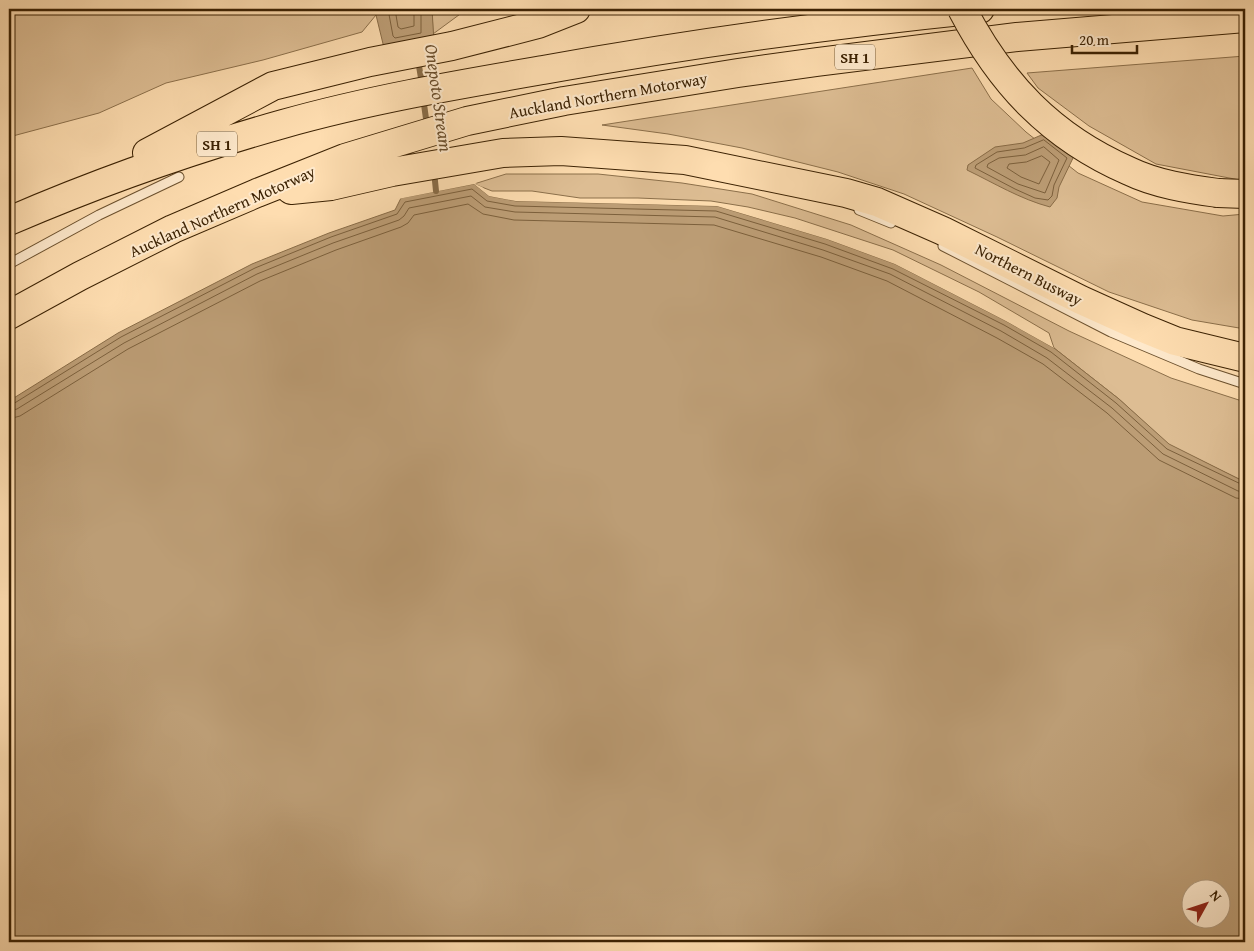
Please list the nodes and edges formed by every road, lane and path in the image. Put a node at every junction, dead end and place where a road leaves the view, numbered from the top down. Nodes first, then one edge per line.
1 (576, 9) edge
2 (962, 9) edge
3 (980, 9) edge
4 (1245, 18) edge
5 (180, 176) dead end
6 (802, 184) junction
7 (257, 194) junction
8 (1245, 194) edge
9 (59, 199) junction
10 (837, 201) dead end
11 (853, 207) dead end
12 (9, 221) edge
13 (898, 226) dead end
14 (931, 241) dead end
15 (9, 264) edge
16 (9, 315) edge
17 (1245, 358) edge
18 (1245, 384) edge

1 - 9 highway
2 - 8 highway, bridge
3 - 9 highway, Auckland Northern Motorway / SH 1
4 - 7 highway, Auckland Northern Motorway / SH 1
5 - 15 lane
6 - 7 highway
6 - 10 lane
6 - 17 highway
7 - 16 highway, Auckland Northern Motorway / SH 1
9 - 12 highway, Auckland Northern Motorway / SH 1
11 - 13 lane
14 - 18 lane, Northern Busway

